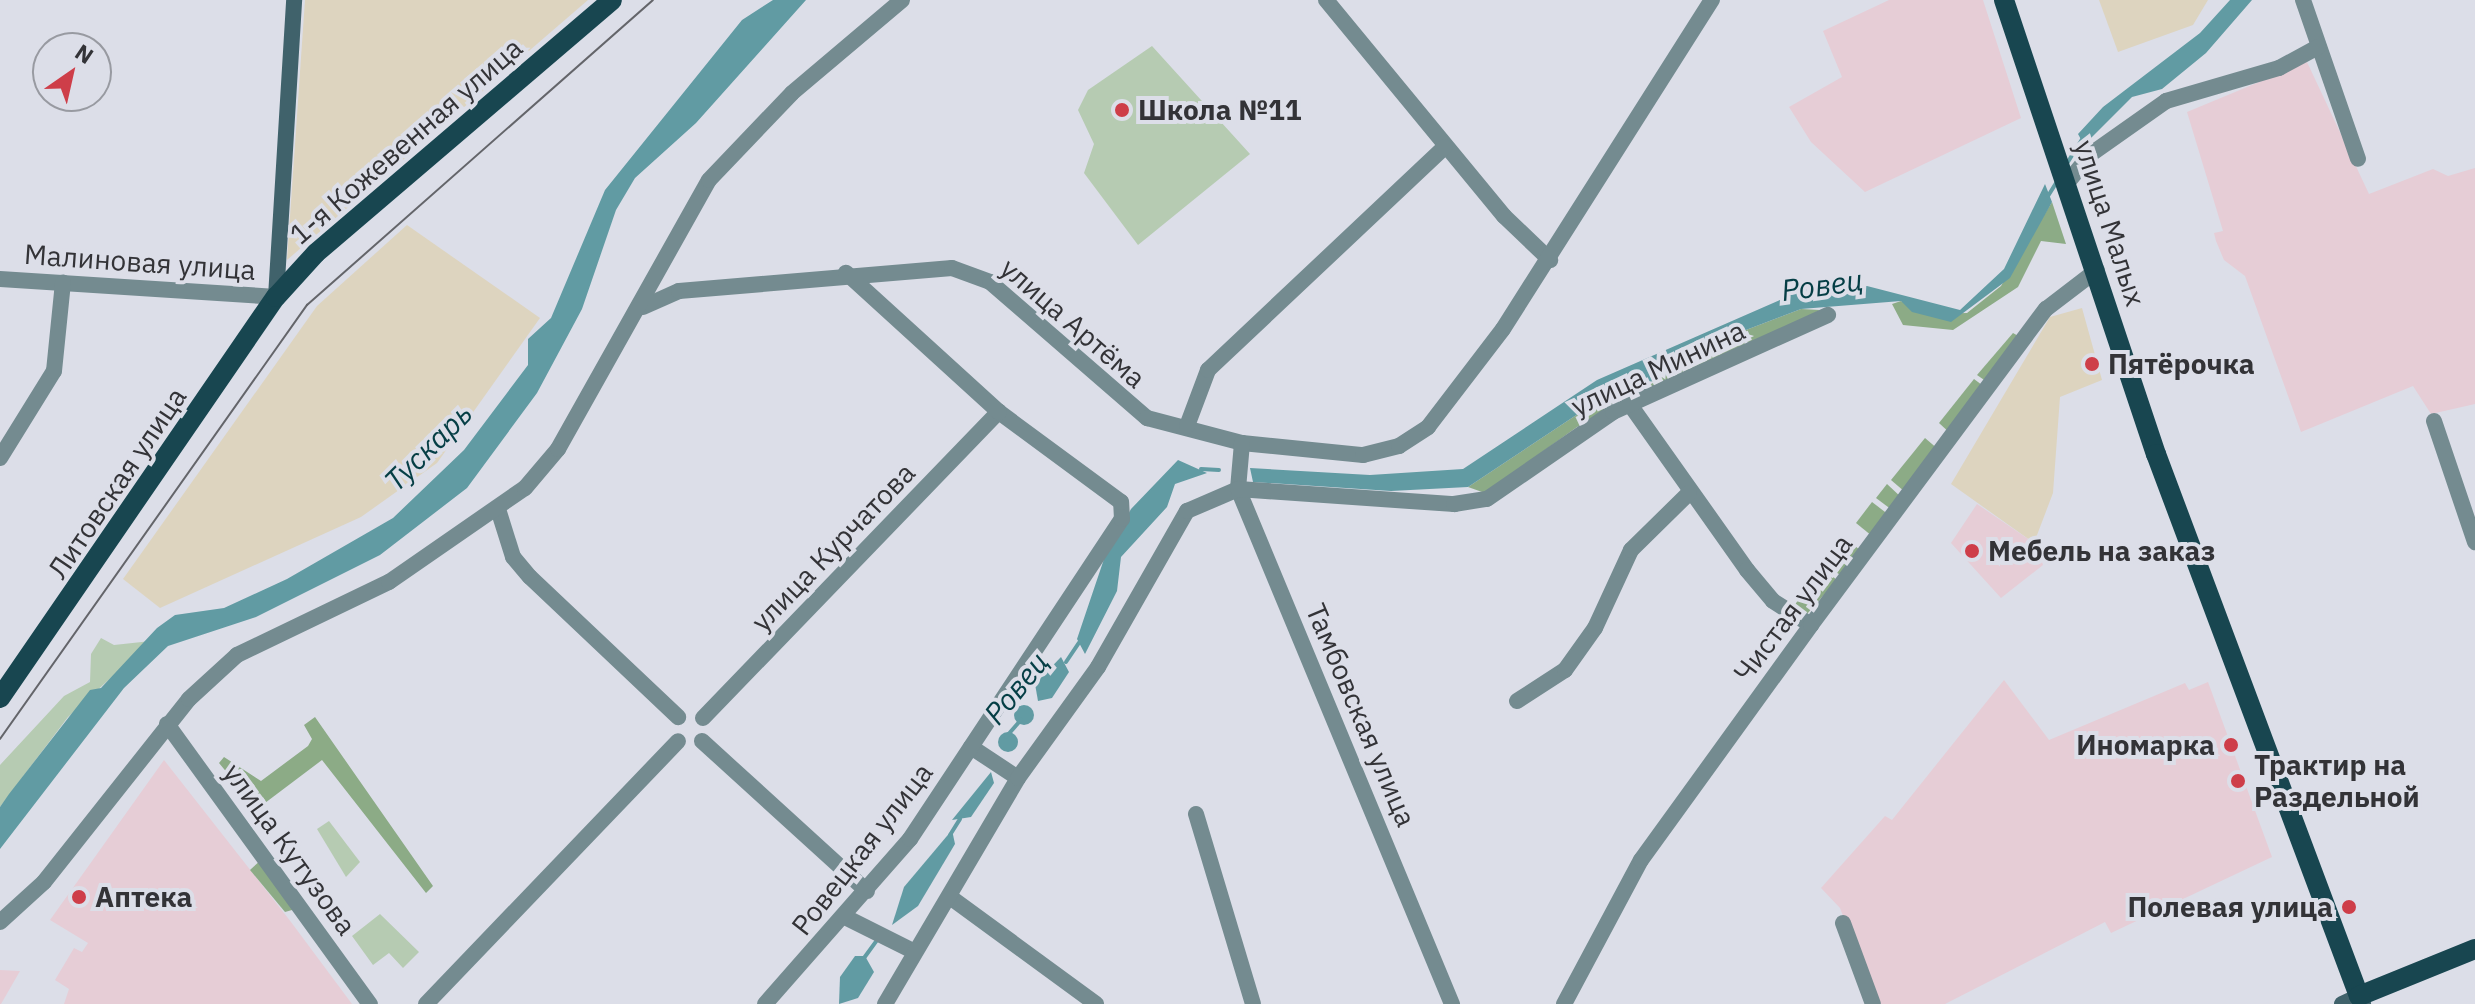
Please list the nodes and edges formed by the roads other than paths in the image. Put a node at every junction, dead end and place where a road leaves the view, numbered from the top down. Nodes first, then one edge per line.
1 (294, 0) edge
2 (612, 0) edge
3 (902, 0) edge
4 (1326, 0) edge
5 (1712, 0) edge
6 (2004, 0) edge
7 (2303, 0) edge
8 (2318, 47) junction
9 (1445, 147) junction
10 (2358, 159) dead end
11 (2068, 182) junction
12 (1550, 260) junction
13 (2097, 270) junction
14 (846, 273) junction
15 (0, 279) edge
16 (63, 282) junction
17 (276, 297) junction
18 (643, 307) junction
19 (1828, 315) dead end
20 (1631, 406) junction
21 (999, 412) junction
22 (2434, 421) dead end
23 (1187, 426) junction
24 (1242, 443) junction
25 (0, 458) edge
26 (1238, 489) junction
27 (1689, 493) junction
28 (498, 509) junction
29 (2475, 542) edge
30 (1811, 625) junction
31 (0, 698) edge
32 (1517, 701) dead end
33 (678, 717) junction
34 (703, 718) junction
35 (167, 724) junction
36 (678, 741) junction
37 (702, 741) junction
38 (971, 747) junction
39 (1018, 778) junction
40 (1196, 814) dead end
41 (867, 891) junction
42 (950, 897) junction
43 (845, 917) junction
44 (0, 922) edge
45 (1843, 923) dead end
46 (2475, 949) edge
47 (915, 952) junction
48 (783, 997) edge
49 (2355, 1001) edge
50 (370, 1004) edge
51 (426, 1004) edge
52 (765, 1004) edge
53 (885, 1004) edge
54 (1096, 1004) edge
55 (1253, 1004) edge
56 (1452, 1004) edge
57 (1564, 1004) edge
58 (1873, 1004) edge

1 - 17 street
2 - 17 main road, 1-я Кожевенная улица
3 - 18 street
4 - 9 street
5 - 12 street, улица Артёма
6 - 11 main road, улица Малых
7 - 8 street
8 - 10 street
8 - 11 street
9 - 12 street
9 - 23 street
11 - 13 main road, улица Малых
12 - 24 street, улица Артёма
13 - 30 street, Чистая улица
13 - 49 main road, улица Малых
14 - 18 street, улица Артёма
14 - 21 street
14 - 23 street, улица Артёма
15 - 16 street, Малиновая улица
16 - 17 street, Малиновая улица
16 - 25 street
17 - 31 main road, Литовская улица
18 - 28 street
19 - 20 street, улица Минина
20 - 26 street, улица Минина
20 - 27 street
21 - 34 street, улица Курчатова
21 - 38 street, Ровецкая улица
22 - 29 street
23 - 24 street, улица Артёма
24 - 26 street, Тамбовская улица
26 - 39 street
26 - 56 street, Тамбовская улица
27 - 30 street
27 - 32 street
28 - 33 street
28 - 35 street
30 - 57 street, Чистая улица
33 - 34 street
33 - 36 street
34 - 37 street
35 - 44 street
35 - 50 street, улица Кутузова
36 - 37 street
36 - 51 street
37 - 41 street
38 - 39 street
38 - 41 street, Ровецкая улица
39 - 42 street
40 - 55 street
41 - 43 street, Ровецкая улица
42 - 47 street
42 - 54 street
43 - 47 street
43 - 48 street, Ровецкая улица
45 - 58 street
46 - 49 main road
47 - 53 street
48 - 52 street, Ровецкая улица

